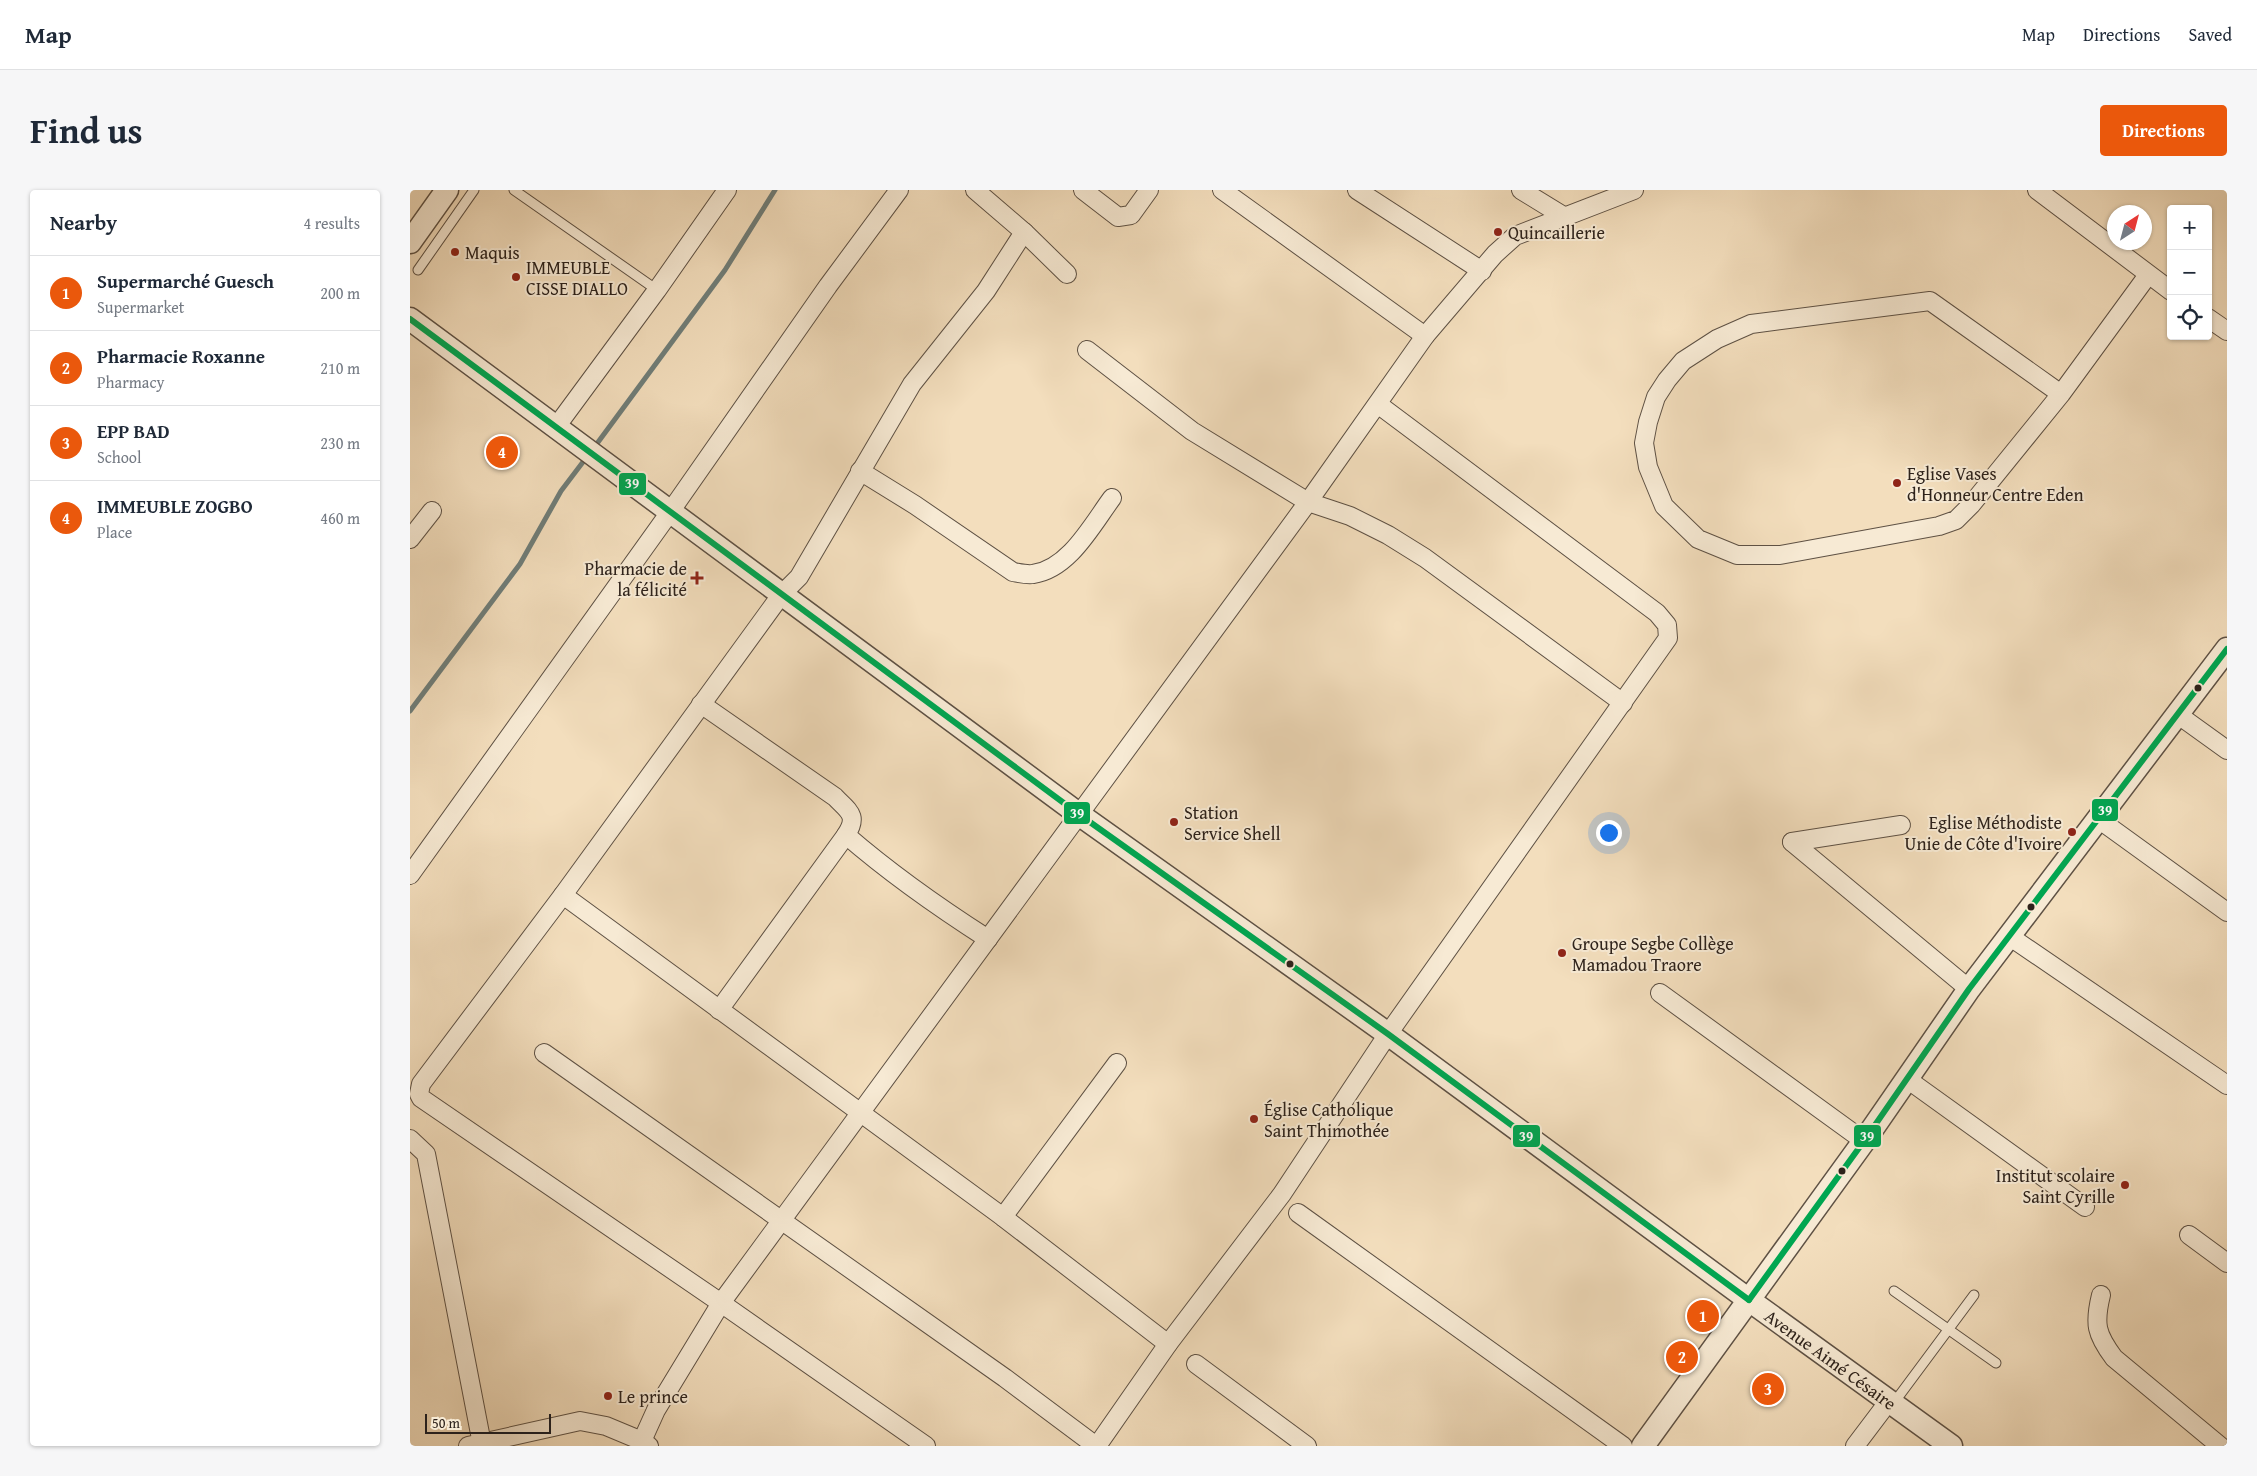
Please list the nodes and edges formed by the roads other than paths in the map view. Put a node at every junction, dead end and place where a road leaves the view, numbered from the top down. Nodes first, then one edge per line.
1 (447, 190) edge
2 (474, 190) edge
3 (514, 190) edge
4 (727, 190) edge
5 (899, 190) edge
6 (976, 190) edge
7 (1083, 190) edge
8 (1149, 190) edge
9 (1222, 190) edge
10 (1357, 190) edge
11 (1521, 190) edge
12 (2037, 190) edge
13 (1625, 191) edge
14 (1565, 218) junction
15 (1024, 232) junction
16 (410, 242) edge
17 (418, 270) dead end
18 (1482, 271) junction
19 (1067, 274) dead end
20 (2148, 275) junction
21 (2167, 288) edge
22 (657, 290) junction
23 (410, 319) edge
24 (2212, 321) edge
25 (2227, 331) edge
26 (1425, 336) junction
27 (1086, 350) dead end
28 (2061, 394) junction
29 (1379, 405) junction
30 (556, 427) junction
31 (860, 471) junction
32 (1112, 498) dead end
33 (1308, 502) junction
34 (432, 511) dead end
35 (670, 512) junction
36 (410, 539) edge
37 (781, 594) junction
38 (2227, 649) edge
39 (1623, 703) junction
40 (701, 704) junction
41 (2177, 714) junction
42 (2227, 750) edge
43 (1080, 816) junction
44 (2097, 818) junction
45 (1900, 825) dead end
46 (846, 834) junction
47 (410, 875) edge
48 (563, 896) junction
49 (2227, 912) edge
50 (2009, 936) junction
51 (988, 939) junction
52 (1969, 989) junction
53 (1660, 993) dead end
54 (719, 1010) junction
55 (1388, 1034) junction
56 (544, 1054) dead end
57 (1117, 1063) dead end
58 (1907, 1080) junction
59 (2227, 1084) edge
60 (860, 1114) junction
61 (410, 1139) edge
62 (1864, 1141) junction
63 (2085, 1207) dead end
64 (1298, 1213) dead end
65 (1002, 1217) junction
66 (782, 1220) junction
67 (2189, 1235) dead end
68 (2227, 1263) edge
69 (1894, 1291) dead end
70 (1974, 1295) dead end
71 (2101, 1295) dead end
72 (1749, 1300) junction
73 (721, 1303) junction
74 (1948, 1330) junction
75 (1168, 1344) junction
76 (1996, 1363) dead end
77 (1196, 1364) dead end
78 (1891, 1403) junction
79 (645, 1444) edge
80 (475, 1445) edge
81 (926, 1446) edge
82 (1096, 1446) edge
83 (1307, 1446) edge
84 (1623, 1446) edge
85 (1643, 1446) edge
86 (1855, 1446) edge
87 (1951, 1446) edge
88 (2220, 1446) edge

1 - 16 street
2 - 17 lane
3 - 22 lane
4 - 22 street
5 - 35 street
6 - 15 street
7 - 8 street
9 - 26 street
10 - 18 street
11 - 14 street
12 - 20 street
13 - 14 street
14 - 18 street
15 - 19 street
15 - 31 street
18 - 26 street
20 - 21 street
20 - 28 street
22 - 30 street
23 - 30 street, Avenue Aimé Césaire
24 - 25 street
26 - 29 street
27 - 33 street
28 - 28 street
29 - 33 street
29 - 39 street
30 - 35 street, Avenue Aimé Césaire
31 - 32 street
31 - 37 street
33 - 39 street
33 - 43 street
34 - 36 street
35 - 37 street, Avenue Aimé Césaire
35 - 47 street
37 - 40 street
37 - 43 street, Avenue Aimé Césaire
38 - 41 street
39 - 55 street
40 - 46 street
40 - 48 street
41 - 42 street
41 - 44 street
43 - 51 street
43 - 55 street, Avenue Aimé Césaire
44 - 49 street
44 - 50 street
45 - 52 street
46 - 51 street
46 - 54 street
48 - 54 street
48 - 73 street
50 - 52 street
50 - 59 street
51 - 60 street
52 - 58 street
53 - 62 street
54 - 60 street
55 - 72 street, Avenue Aimé Césaire
55 - 75 street
56 - 66 street
57 - 65 street
58 - 62 street
58 - 63 street
60 - 65 street
60 - 66 street
61 - 80 street
62 - 72 street
64 - 84 street
65 - 75 street
66 - 73 street
66 - 82 street
67 - 68 street
69 - 74 lane
70 - 74 lane
71 - 88 street
72 - 78 street, Avenue Aimé Césaire
72 - 85 street
73 - 79 street
73 - 81 street
74 - 76 lane
74 - 78 lane
75 - 82 street
77 - 83 street
78 - 86 street
78 - 87 street, Avenue Aimé Césaire
79 - 80 street

